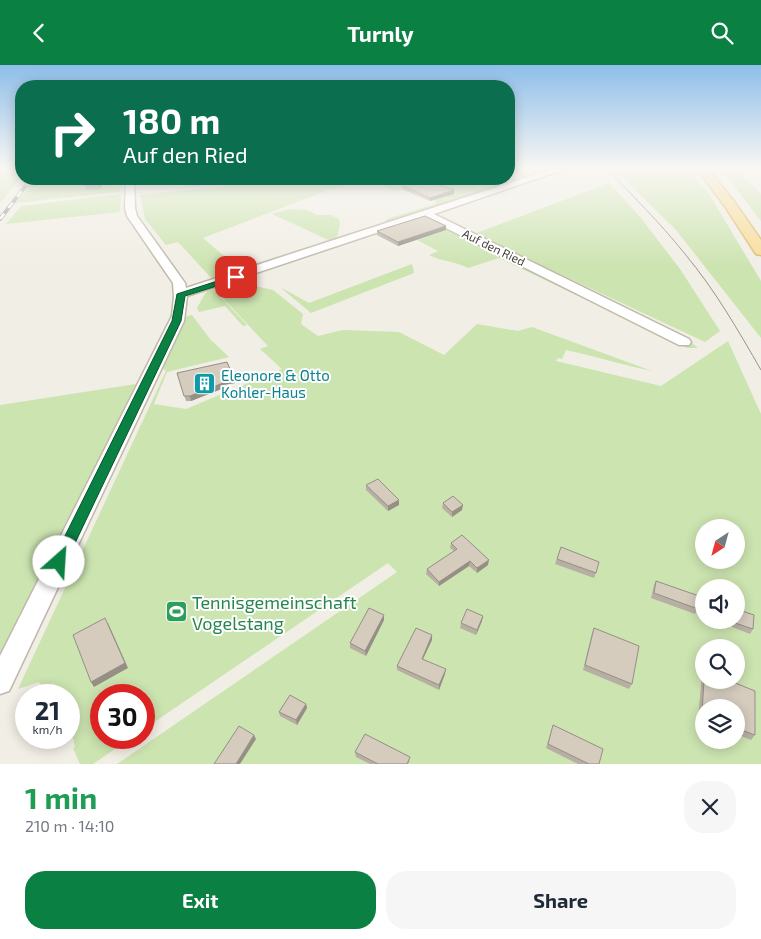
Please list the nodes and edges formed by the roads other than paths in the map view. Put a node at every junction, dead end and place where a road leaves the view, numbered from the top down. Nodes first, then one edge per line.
1 (130, 202) edge
2 (462, 202) edge
3 (726, 202) edge
4 (425, 214) junction
5 (761, 251) edge
6 (181, 294) junction
7 (684, 342) dead end
8 (0, 682) edge

1 - 6 street
2 - 4 street
3 - 5 main road
4 - 6 street
4 - 7 street, Auf den Ried
6 - 8 street

